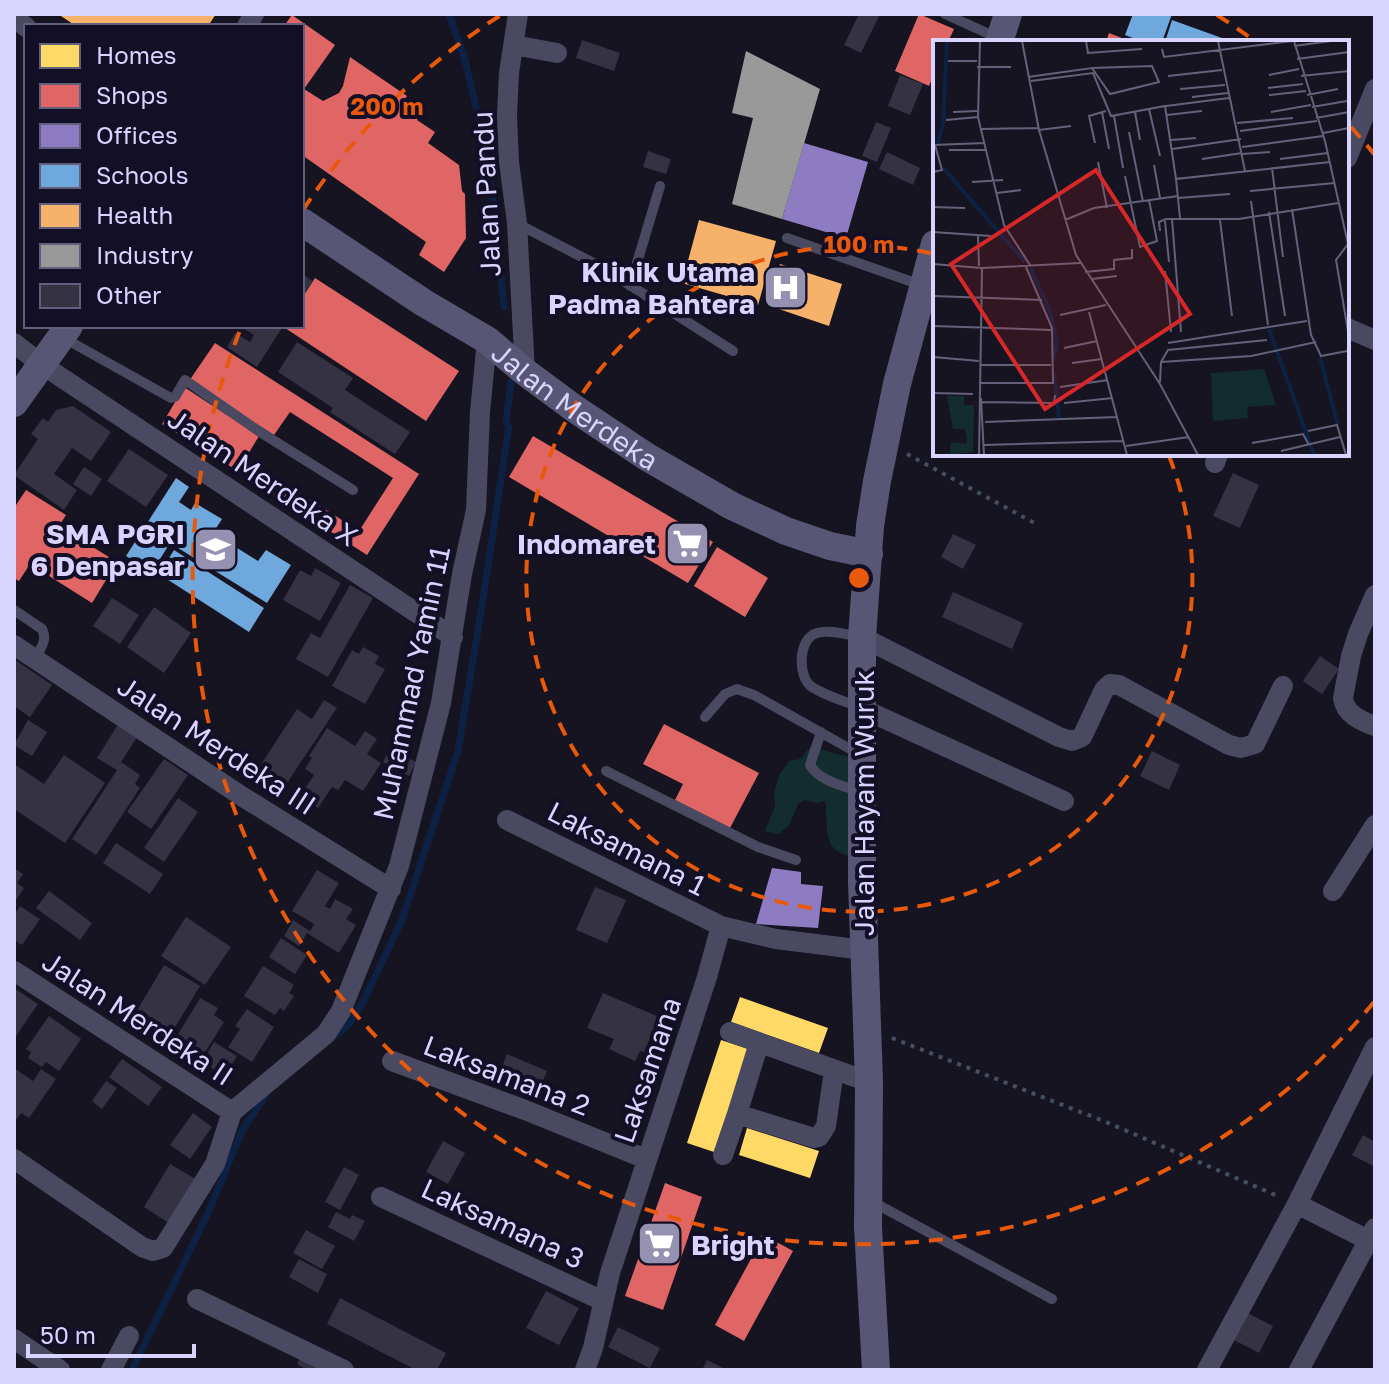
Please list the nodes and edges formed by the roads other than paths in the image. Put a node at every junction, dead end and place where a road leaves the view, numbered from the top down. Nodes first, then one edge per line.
1 (518, 14) edge
2 (945, 14) edge
3 (1002, 31) edge
4 (514, 45) junction
5 (557, 53) dead end
6 (1375, 89) edge
7 (1349, 153) edge
8 (660, 186) dead end
9 (304, 223) edge
10 (517, 223) junction
11 (787, 238) dead end
12 (933, 251) edge
13 (923, 285) junction
14 (630, 286) junction
15 (1349, 329) edge
16 (66, 331) edge
17 (487, 340) junction
18 (1375, 340) edge
19 (14, 343) edge
20 (733, 351) dead end
21 (41, 364) junction
22 (525, 372) junction
23 (14, 403) edge
24 (353, 490) dead end
25 (869, 554) junction
26 (1375, 595) edge
27 (14, 610) edge
28 (453, 637) junction
29 (862, 637) junction
30 (14, 645) edge
31 (35, 659) junction
32 (1283, 686) dead end
33 (861, 708) junction
34 (705, 717) dead end
35 (1375, 726) edge
36 (821, 732) junction
37 (861, 755) junction
38 (606, 771) dead end
39 (861, 793) junction
40 (1064, 801) dead end
41 (507, 820) dead end
42 (1375, 825) edge
43 (796, 860) dead end
44 (391, 889) junction
45 (1333, 891) dead end
46 (721, 926) junction
47 (864, 950) junction
48 (14, 971) edge
49 (730, 1032) dead end
50 (759, 1043) junction
51 (1375, 1047) edge
52 (392, 1061) dead end
53 (834, 1070) junction
54 (869, 1082) junction
55 (232, 1112) junction
56 (737, 1114) junction
57 (723, 1155) dead end
58 (14, 1159) edge
59 (646, 1159) junction
60 (381, 1197) dead end
61 (868, 1199) junction
62 (1297, 1204) junction
63 (1372, 1234) edge
64 (197, 1299) dead end
65 (1052, 1299) dead end
66 (603, 1301) junction
67 (129, 1336) dead end
68 (14, 1339) edge
69 (60, 1370) edge
70 (111, 1370) edge
71 (344, 1370) edge
72 (585, 1370) edge
73 (876, 1370) edge
74 (1207, 1370) edge
75 (1299, 1370) edge

1 - 4 street, Jalan Pandu
2 - 3 lane
4 - 5 street
4 - 10 street, Jalan Pandu
6 - 7 street
8 - 14 lane
9 - 17 main road, Jalan Merdeka
10 - 14 lane
10 - 22 street, Jalan Pandu
11 - 13 lane
12 - 13 main road, Jalan Hayam Wuruk
13 - 25 main road, Jalan Hayam Wuruk
14 - 20 lane
15 - 18 street
16 - 21 main road
16 - 24 lane
17 - 22 main road, Jalan Merdeka
17 - 28 street, Muhammad Yamin 11
19 - 21 street, Jalan Merdeka X
21 - 23 main road
21 - 28 street, Jalan Merdeka X
22 - 25 main road, Jalan Merdeka
25 - 29 main road, Jalan Hayam Wuruk
26 - 35 street
27 - 31 lane
28 - 44 street, Muhammad Yamin 11
29 - 32 street
29 - 33 main road, Jalan Hayam Wuruk
29 - 33 lane
30 - 31 street, Jalan Merdeka III
31 - 44 street, Jalan Merdeka III
33 - 37 main road, Jalan Hayam Wuruk
33 - 40 street
34 - 36 lane
36 - 37 lane
36 - 39 lane
37 - 39 main road, Jalan Hayam Wuruk
38 - 43 lane
39 - 47 main road, Jalan Hayam Wuruk
41 - 46 street, Laksamana 1
42 - 45 street
44 - 55 street, Muhammad Yamin 11
46 - 47 street
46 - 59 street, Laksamana
47 - 54 main road, Jalan Hayam Wuruk
48 - 55 street, Jalan Merdeka II
49 - 50 street
50 - 53 street
50 - 56 street
51 - 62 street
52 - 59 street, Laksamana 2
53 - 54 street
53 - 56 street
54 - 61 main road, Jalan Hayam Wuruk
55 - 58 street
56 - 57 street
59 - 66 street, Laksamana
60 - 66 street, Laksamana 3
61 - 65 lane
61 - 73 main road, Jalan Hayam Wuruk
62 - 63 street
62 - 74 street
63 - 75 street
64 - 71 street
66 - 72 street, Laksamana
67 - 70 street
68 - 69 street

